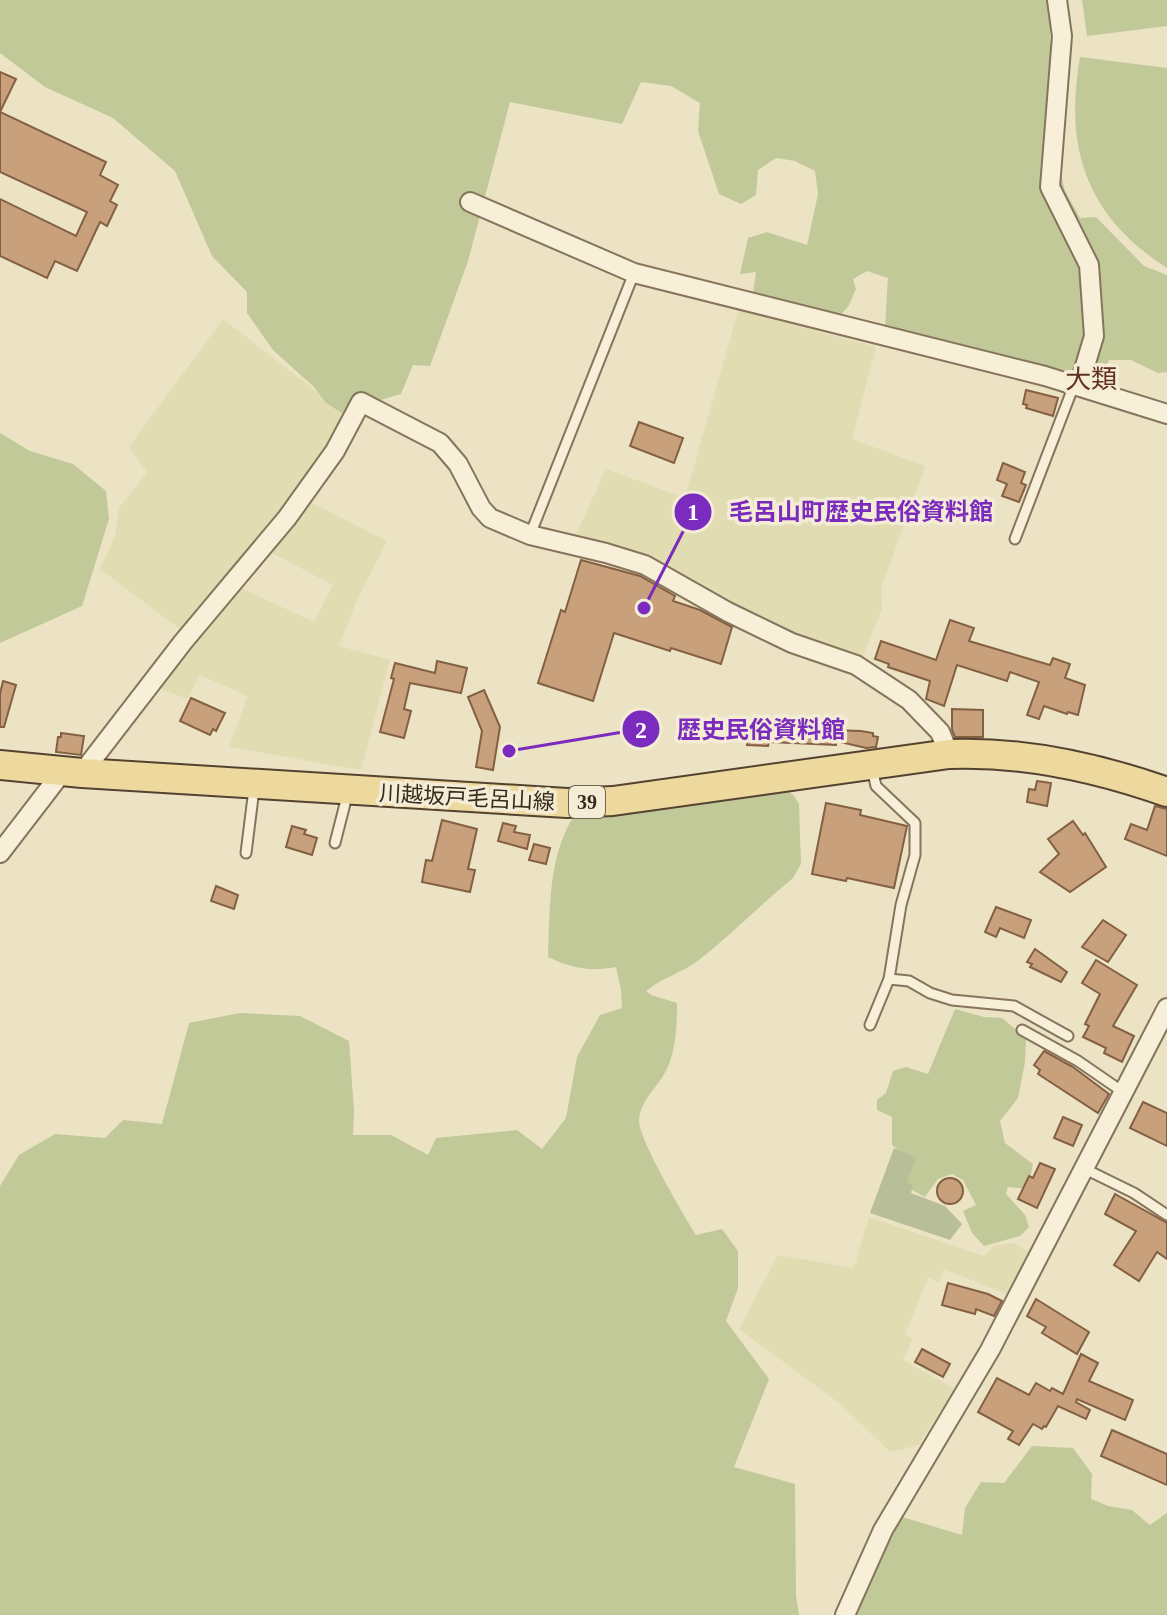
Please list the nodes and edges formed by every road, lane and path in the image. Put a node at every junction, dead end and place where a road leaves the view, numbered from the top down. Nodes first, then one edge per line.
1 (1057, 0) edge
2 (470, 202) dead end
3 (634, 273) junction
4 (1076, 386) junction
5 (1167, 414) edge
6 (530, 535) junction
7 (1015, 539) dead end
8 (949, 754) junction
9 (0, 765) edge
10 (872, 765) junction
11 (72, 772) junction
12 (255, 784) junction
13 (348, 790) junction
14 (1167, 792) edge
15 (335, 843) dead end
16 (0, 853) edge
17 (246, 853) dead end
18 (889, 979) junction
19 (1167, 1008) edge
20 (870, 1025) dead end
21 (1022, 1030) dead end
22 (1068, 1036) dead end
23 (1123, 1092) junction
24 (1083, 1168) junction
25 (1167, 1215) edge
26 (845, 1615) edge

1 - 4 street
2 - 3 street
3 - 4 street
3 - 6 lane
4 - 5 street
4 - 7 lane
6 - 8 street
6 - 11 street
8 - 10 main road, 川越坂戸毛呂山線 / 39
8 - 14 main road, 川越坂戸毛呂山線 / 39
9 - 11 main road, 川越坂戸毛呂山線 / 39
10 - 13 main road, 川越坂戸毛呂山線 / 39
10 - 18 lane
11 - 12 main road, 川越坂戸毛呂山線 / 39
11 - 16 street
12 - 13 main road, 川越坂戸毛呂山線 / 39
12 - 17 lane
13 - 15 lane
18 - 20 lane
18 - 22 lane
19 - 23 street
21 - 23 lane
23 - 24 street
24 - 25 lane
24 - 26 street

